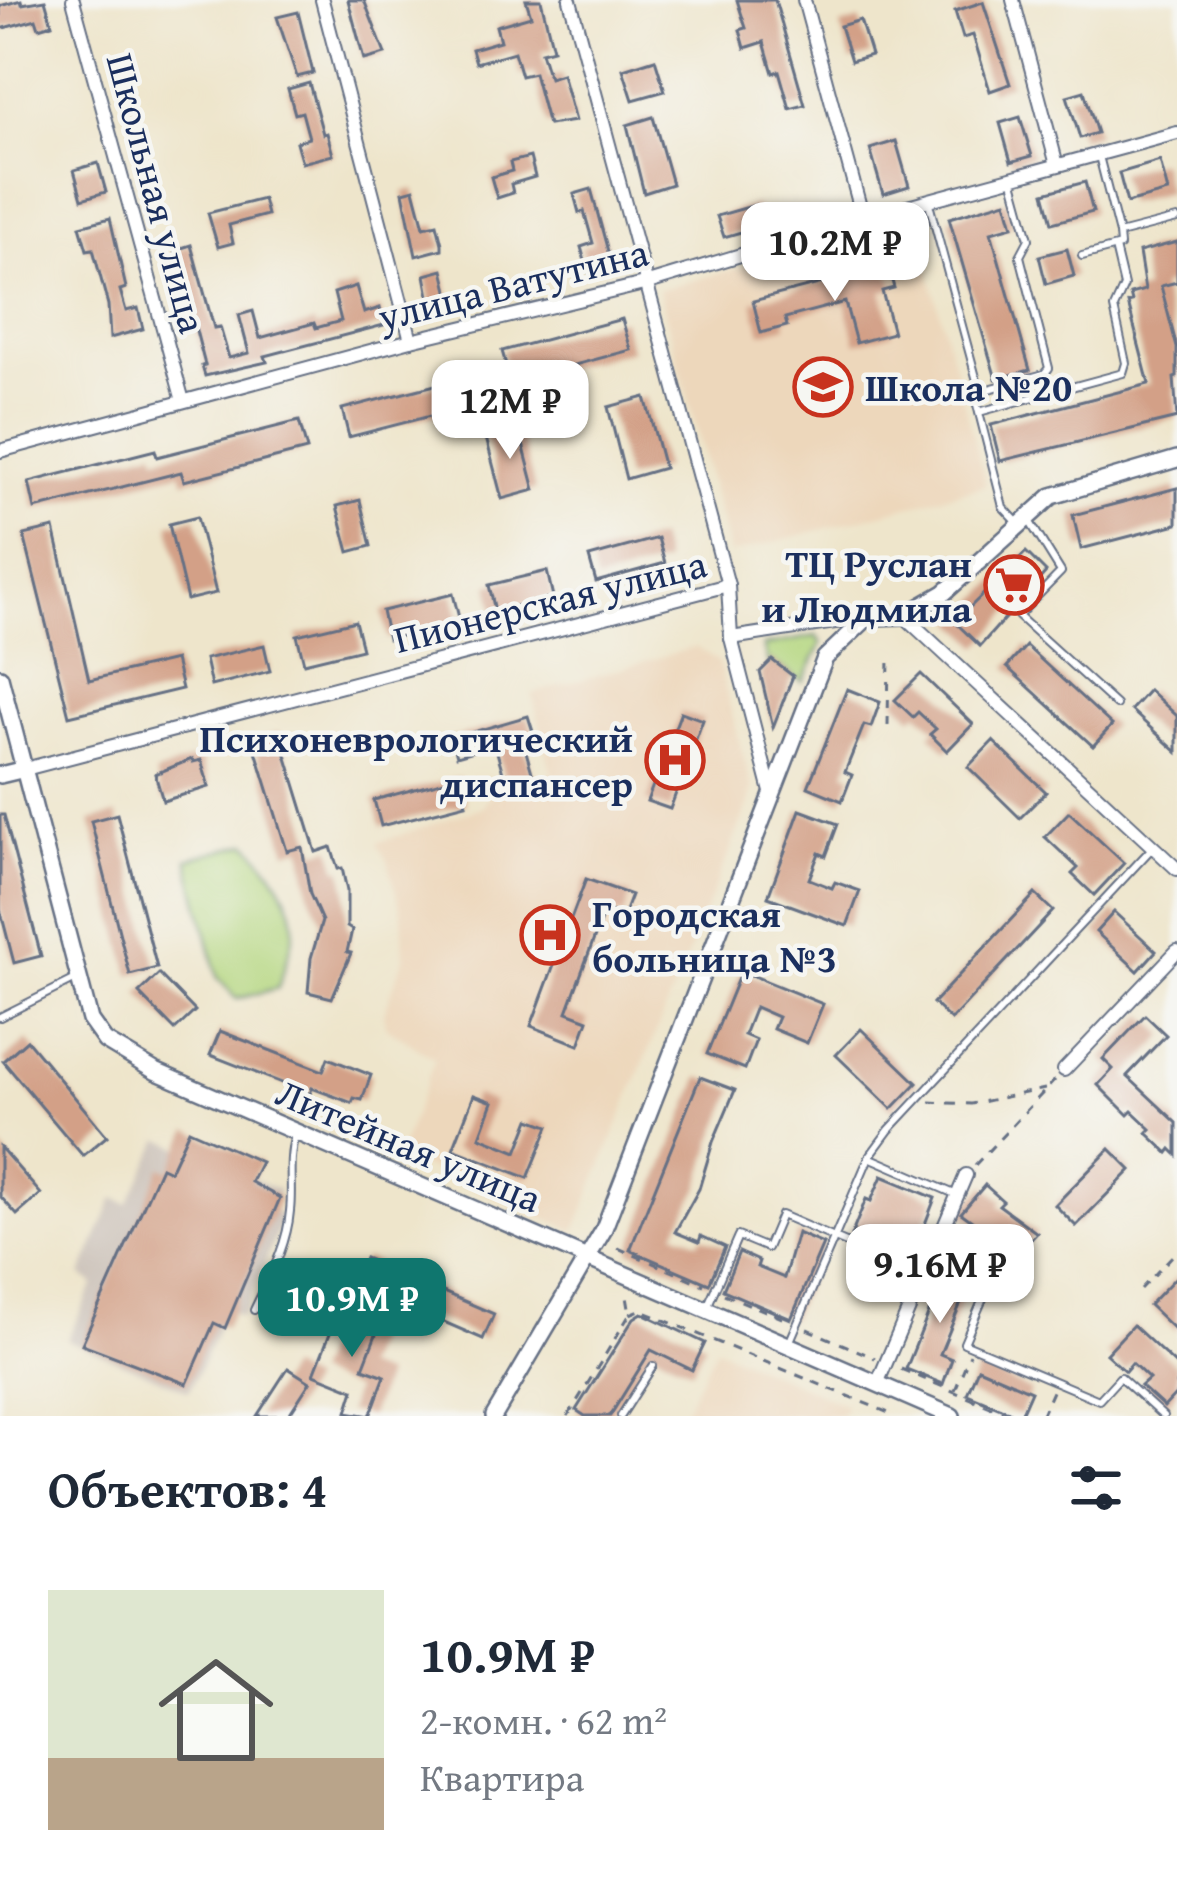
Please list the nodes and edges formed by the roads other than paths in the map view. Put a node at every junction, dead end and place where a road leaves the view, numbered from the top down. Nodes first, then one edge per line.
1 (73, 0) edge
2 (322, 0) edge
3 (569, 0) edge
4 (804, 0) edge
5 (1012, 0) edge
6 (1177, 133) edge
7 (1098, 154) junction
8 (1057, 165) junction
9 (1012, 177) junction
10 (928, 200) junction
11 (862, 218) junction
12 (1177, 219) edge
13 (1119, 234) junction
14 (1115, 248) junction
15 (1082, 256) dead end
16 (648, 284) junction
17 (411, 340) junction
18 (974, 393) junction
19 (183, 401) junction
20 (979, 412) junction
21 (0, 451) edge
22 (1177, 459) edge
23 (1023, 520) junction
24 (728, 585) junction
25 (904, 616) junction
26 (868, 617) junction
27 (731, 638) junction
28 (0, 677) edge
29 (1116, 705) dead end
30 (25, 769) junction
31 (0, 775) edge
32 (771, 792) junction
33 (1153, 847) junction
34 (1177, 869) edge
35 (1177, 951) edge
36 (79, 977) junction
37 (0, 1017) edge
38 (1064, 1070) road end
39 (296, 1132) junction
40 (869, 1157) junction
41 (966, 1175) road end
42 (957, 1195) junction
43 (946, 1220) junction
44 (834, 1238) junction
45 (589, 1258) junction
46 (922, 1276) junction
47 (254, 1310) dead end
48 (706, 1310) junction
49 (788, 1346) junction
50 (652, 1366) dead end
51 (877, 1384) junction
52 (494, 1416) edge
53 (621, 1416) edge
54 (952, 1416) edge
55 (1162, 1416) edge

1 - 19 street, Школьная улица
2 - 17 street
3 - 16 street
4 - 11 street
5 - 8 street
6 - 7 street, улица Ватутина
7 - 8 street, улица Ватутина
7 - 13 lane
8 - 9 street, улица Ватутина
9 - 10 street, улица Ватутина
9 - 18 lane
10 - 11 street, улица Ватутина
10 - 18 lane
11 - 16 street, улица Ватутина
12 - 13 lane
13 - 14 lane
14 - 15 lane
14 - 20 lane
16 - 17 street, улица Ватутина
16 - 24 street
17 - 19 street, улица Ватутина
18 - 20 lane
19 - 21 street, улица Ватутина
20 - 23 lane
22 - 23 street
23 - 25 street
23 - 29 lane
24 - 27 street, Пионерская улица
24 - 30 street, Пионерская улица
25 - 26 street, Пионерская улица
25 - 33 street
26 - 27 street, Пионерская улица
26 - 32 street
27 - 32 street
28 - 30 street, Литейная улица
30 - 31 street, Пионерская улица
30 - 36 street, Литейная улица
32 - 45 street
33 - 34 street
33 - 40 lane
35 - 38 street
36 - 37 lane
36 - 39 street, Литейная улица
39 - 45 street, Литейная улица
39 - 47 lane
40 - 42 lane
40 - 44 lane
41 - 42 street
42 - 43 street
43 - 46 street
43 - 55 lane
44 - 46 lane
44 - 48 lane
44 - 49 lane
45 - 48 street, Литейная улица
45 - 52 street
46 - 51 street
48 - 49 street, Литейная улица
49 - 51 street, Литейная улица
50 - 53 lane
51 - 54 street, Литейная улица

